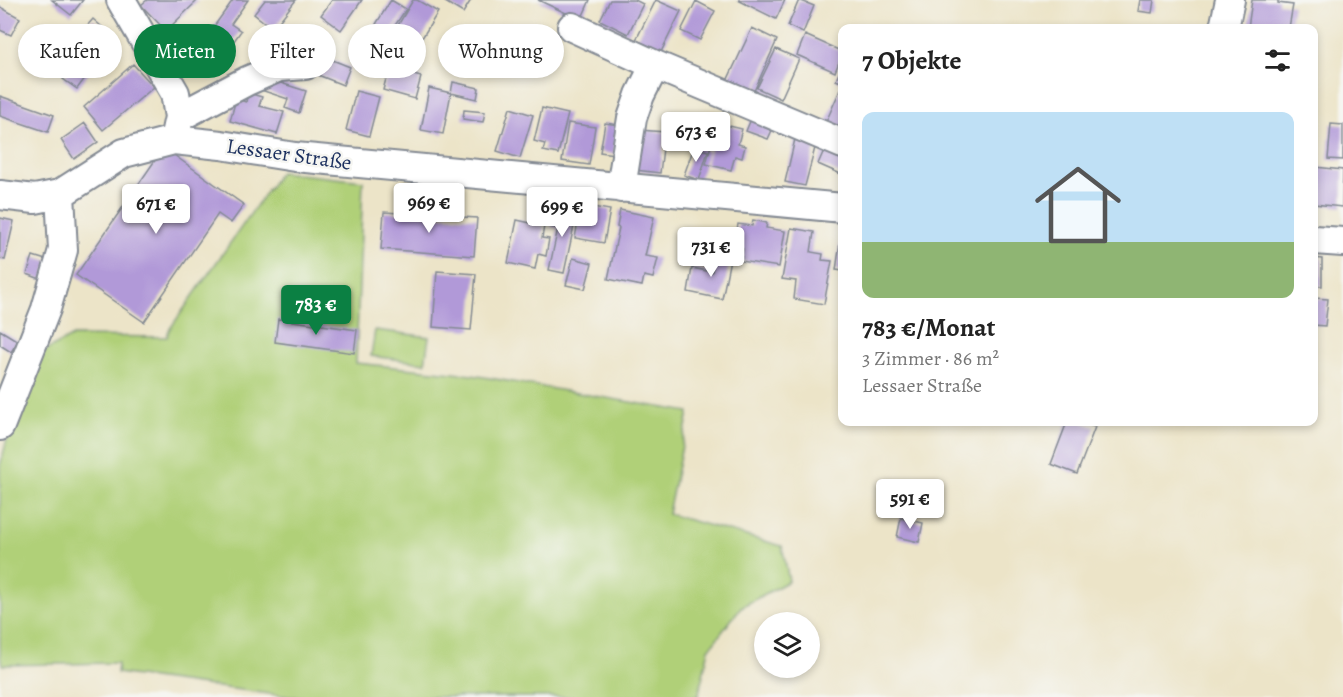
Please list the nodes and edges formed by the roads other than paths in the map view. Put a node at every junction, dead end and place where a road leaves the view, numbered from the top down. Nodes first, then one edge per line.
1 (121, 0) edge
2 (1230, 0) edge
3 (1225, 24) edge
4 (572, 27) dead end
5 (655, 65) junction
6 (254, 78) edge
7 (176, 129) junction
8 (838, 142) edge
9 (621, 188) junction
10 (60, 194) junction
11 (0, 195) edge
12 (838, 208) edge
13 (1318, 240) edge
14 (1343, 242) edge
15 (0, 426) edge

1 - 7 street
2 - 3 street
4 - 5 street
5 - 8 street
5 - 9 street
6 - 7 street
7 - 9 street, Lessaer Straße
7 - 10 street, Lessaer Straße
9 - 12 street, Lessaer Straße
10 - 11 street, Lessaer Straße
10 - 15 street
13 - 14 street

